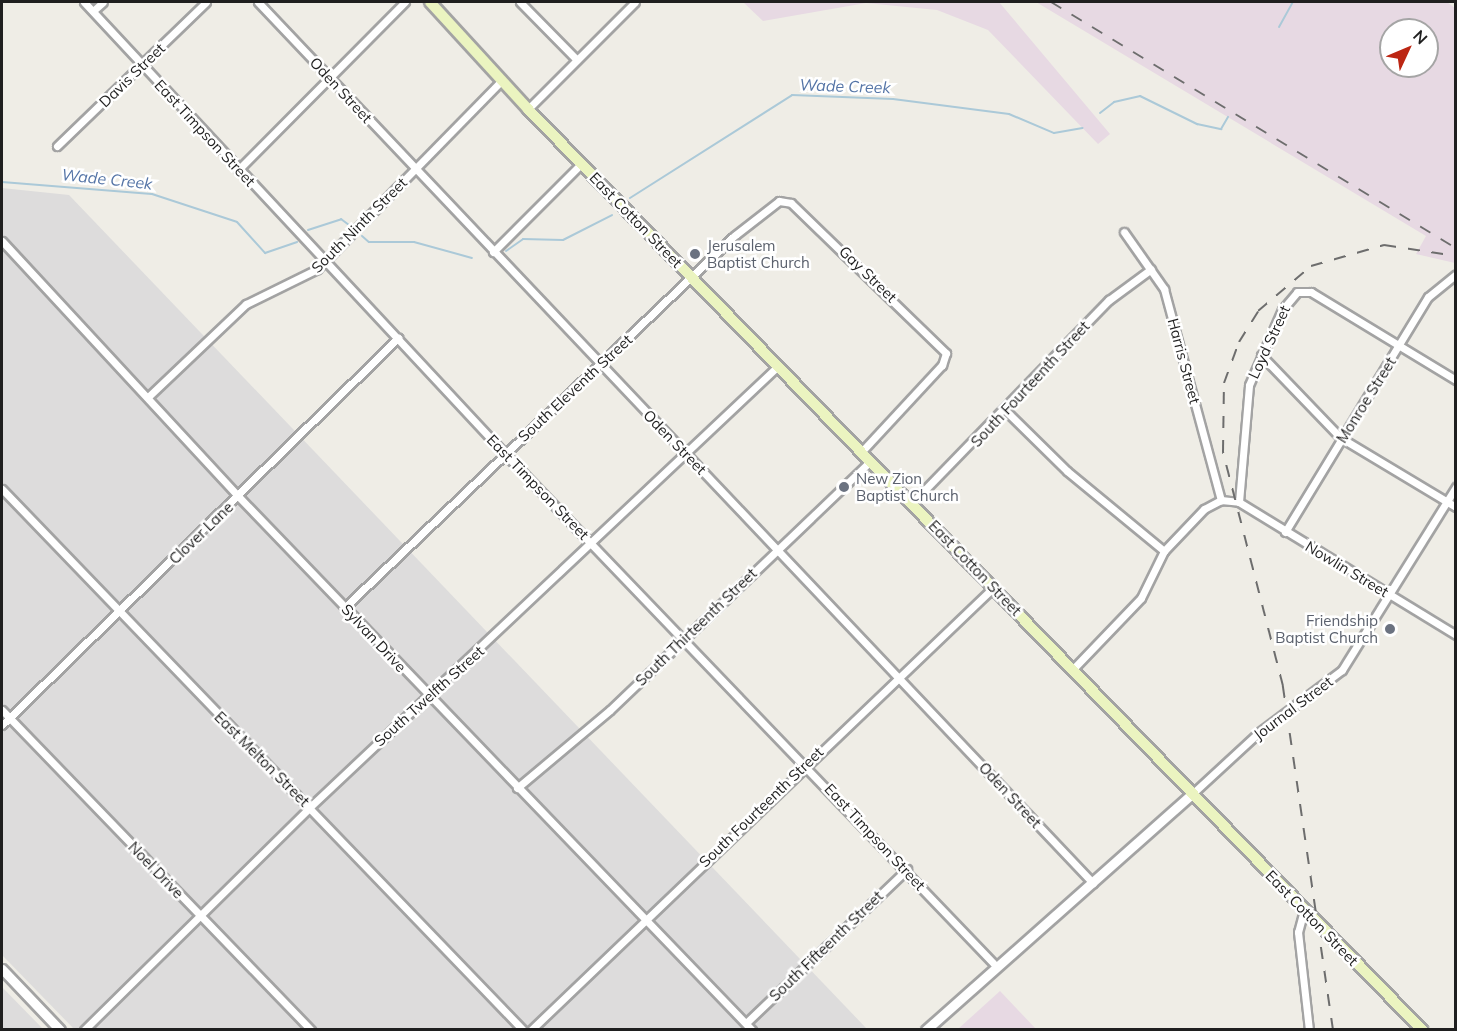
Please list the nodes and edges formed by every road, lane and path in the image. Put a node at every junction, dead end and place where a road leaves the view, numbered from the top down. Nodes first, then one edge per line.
1 (84, 2) edge
2 (103, 2) edge
3 (206, 2) edge
4 (258, 2) edge
5 (405, 2) edge
6 (430, 2) edge
7 (520, 2) edge
8 (635, 2) edge
9 (93, 11) junction
10 (577, 60) junction
11 (143, 66) junction
12 (329, 77) junction
13 (501, 81) junction
14 (528, 109) junction
15 (57, 146) dead end
16 (581, 164) junction
17 (238, 170) junction
18 (415, 170) junction
19 (783, 200) joint
20 (1124, 232) dead end
21 (2, 241) edge
22 (493, 252) junction
23 (325, 261) junction
24 (1151, 268) junction
25 (1454, 275) edge
26 (692, 279) junction
27 (398, 338) junction
28 (1399, 346) junction
29 (1261, 354) junction
30 (600, 363) junction
31 (778, 366) junction
32 (1455, 380) edge
33 (148, 396) junction
34 (1005, 410) junction
35 (1341, 438) junction
36 (862, 452) junction
37 (505, 454) junction
38 (688, 455) junction
39 (871, 461) junction
40 (1455, 487) edge
41 (2, 489) edge
42 (239, 497) junction
43 (1221, 500) junction
44 (1239, 502) junction
45 (1447, 502) junction
46 (912, 503) junction
47 (1455, 507) edge
48 (1285, 532) junction
49 (593, 545) junction
50 (777, 549) junction
51 (1164, 551) junction
52 (994, 587) junction
53 (1391, 596) junction
54 (345, 608) junction
55 (119, 612) junction
56 (1455, 635) edge
57 (684, 640) junction
58 (1073, 669) junction
59 (898, 676) junction
60 (428, 695) junction
61 (2, 710) edge
62 (9, 717) junction
63 (2, 725) edge
64 (806, 764) junction
65 (518, 788) junction
66 (1192, 794) junction
67 (310, 807) junction
68 (907, 869) junction
69 (1093, 883) junction
70 (1304, 910) junction
71 (200, 915) junction
72 (644, 918) junction
73 (997, 967) junction
74 (2, 969) edge
75 (746, 1023) junction
76 (60, 1029) edge
77 (84, 1029) edge
78 (311, 1029) edge
79 (523, 1029) edge
80 (531, 1029) edge
81 (752, 1029) edge
82 (926, 1029) edge
83 (1309, 1029) edge
84 (1422, 1029) edge

1 - 9 street, East Timpson Street
2 - 9 street
3 - 11 street, Davis Street
4 - 12 street, Oden Street
5 - 12 street
6 - 13 main road, East Cotton Street
7 - 10 street
8 - 10 street
9 - 11 street, East Timpson Street
10 - 14 street
11 - 15 street, Davis Street
11 - 17 street, East Timpson Street
12 - 17 street
12 - 18 street, Oden Street
13 - 14 main road, East Cotton Street
13 - 18 street, South Ninth Street
14 - 16 main road, East Cotton Street
16 - 22 street
16 - 26 main road, East Cotton Street
17 - 23 street, East Timpson Street
18 - 22 street, Oden Street
18 - 23 street, South Ninth Street
19 - 26 street, South Eleventh Street
19 - 36 street, Gay Street
20 - 24 street, Harris Street
21 - 33 street, Sylvan Drive
22 - 30 street, Oden Street
23 - 27 street, East Timpson Street
23 - 33 street, South Ninth Street
24 - 34 street, South Fourteenth Street
24 - 43 street, Harris Street
25 - 28 street, Monroe Street
26 - 30 street, South Eleventh Street
26 - 31 main road, East Cotton Street
27 - 37 street, East Timpson Street
27 - 42 street, Clover Lane
28 - 29 street, Loyd Street
28 - 32 street
28 - 35 street, Monroe Street
29 - 35 street
29 - 44 street, Loyd Street
30 - 37 street, South Eleventh Street
30 - 38 street, Oden Street
31 - 36 main road, East Cotton Street
31 - 38 street, South Twelfth Street
33 - 42 street, Sylvan Drive
34 - 46 street, South Fourteenth Street
34 - 51 street
35 - 45 street
35 - 48 street, Monroe Street
36 - 39 main road, East Cotton Street
37 - 49 street, East Timpson Street
37 - 54 street, South Eleventh Street
38 - 49 street, South Twelfth Street
38 - 50 street, Oden Street
39 - 46 main road, East Cotton Street
39 - 50 street, South Thirteenth Street
40 - 45 street, Journal Street
41 - 55 street, East Melton Street
42 - 54 street, Sylvan Drive
42 - 55 street, Clover Lane
43 - 44 street
43 - 51 street
44 - 48 street, Nowlin Street
45 - 47 street
45 - 53 street, Journal Street
46 - 52 main road, East Cotton Street
48 - 53 street, Nowlin Street
49 - 57 street, East Timpson Street
49 - 60 street, South Twelfth Street
50 - 57 street, South Thirteenth Street
50 - 59 street, Oden Street
51 - 58 street
52 - 58 main road, East Cotton Street
52 - 59 street, South Fourteenth Street
53 - 56 street, Nowlin Street
53 - 66 street, Journal Street
54 - 60 street, Sylvan Drive
55 - 62 street, Clover Lane
55 - 67 street, East Melton Street
57 - 64 street, East Timpson Street
57 - 65 street, South Thirteenth Street
58 - 66 main road, East Cotton Street
59 - 64 street, South Fourteenth Street
59 - 69 street, Oden Street
60 - 65 street, Sylvan Drive
60 - 67 street, South Twelfth Street
61 - 62 street, Noel Drive
62 - 63 street, Clover Lane
62 - 71 street, Noel Drive
64 - 68 street, East Timpson Street
64 - 72 street, South Fourteenth Street
65 - 72 street, Sylvan Drive
66 - 69 street
66 - 70 main road, East Cotton Street
67 - 71 street, South Twelfth Street
67 - 79 street, East Melton Street
68 - 73 street, East Timpson Street
68 - 75 street, South Fifteenth Street
69 - 73 street
70 - 83 street
70 - 84 main road, East Cotton Street
71 - 77 street, South Twelfth Street
71 - 78 street, Noel Drive
72 - 75 street, Sylvan Drive
72 - 80 street, South Fourteenth Street
73 - 82 street
74 - 76 street
75 - 81 street, Sylvan Drive

